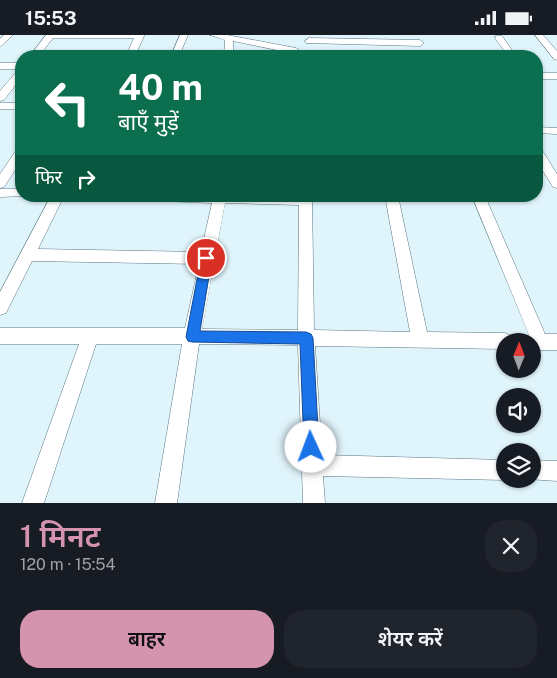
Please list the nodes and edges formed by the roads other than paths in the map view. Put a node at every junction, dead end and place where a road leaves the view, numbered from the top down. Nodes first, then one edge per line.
1 (9, 35) edge
2 (51, 35) edge
3 (140, 35) edge
4 (184, 35) edge
5 (214, 35) edge
6 (269, 35) edge
7 (539, 35) edge
8 (229, 38) junction
9 (240, 38) edge
10 (309, 38) edge
11 (499, 38) dead end
12 (420, 42) edge
13 (0, 44) edge
14 (266, 45) junction
15 (39, 50) edge
16 (133, 50) edge
17 (178, 50) edge
18 (228, 50) edge
19 (275, 50) edge
20 (305, 50) edge
21 (508, 50) edge
22 (557, 57) edge
23 (0, 66) edge
24 (15, 66) edge
25 (543, 76) edge
26 (557, 76) edge
27 (15, 79) edge
28 (0, 98) edge
29 (0, 106) edge
30 (15, 106) edge
31 (543, 130) edge
32 (557, 131) edge
33 (543, 161) edge
34 (15, 162) edge
35 (0, 184) edge
36 (557, 184) edge
37 (0, 193) edge
38 (15, 193) edge
39 (55, 202) edge
40 (218, 202) edge
41 (306, 202) edge
42 (392, 202) edge
43 (480, 202) edge
44 (27, 255) junction
45 (206, 258) junction
46 (0, 308) edge
47 (532, 333) edge
48 (0, 336) edge
49 (90, 337) junction
50 (192, 337) junction
51 (306, 338) junction
52 (420, 340) junction
53 (496, 341) edge
54 (541, 342) edge
55 (557, 342) edge
56 (312, 465) junction
57 (496, 469) edge
58 (541, 470) edge
59 (557, 471) edge
60 (33, 503) edge
61 (166, 503) edge
62 (314, 503) edge

1 - 13 street
2 - 3 street
2 - 15 street
3 - 16 street
4 - 17 street
5 - 8 street
6 - 14 street
7 - 22 street
8 - 9 street
8 - 18 street
9 - 14 street
10 - 12 street
10 - 20 street
11 - 21 street
14 - 19 street
23 - 24 street
25 - 26 street
27 - 28 street
29 - 30 street
31 - 32 street
33 - 36 street
34 - 35 street
37 - 38 street
39 - 44 street
40 - 45 street
41 - 51 street
42 - 52 street
43 - 47 street
44 - 45 street
44 - 46 street
45 - 50 street
48 - 49 street
49 - 50 street
49 - 60 street
50 - 51 street
50 - 61 street
51 - 52 street
51 - 56 street
52 - 53 street
54 - 55 street
56 - 57 street
56 - 62 street
58 - 59 street

